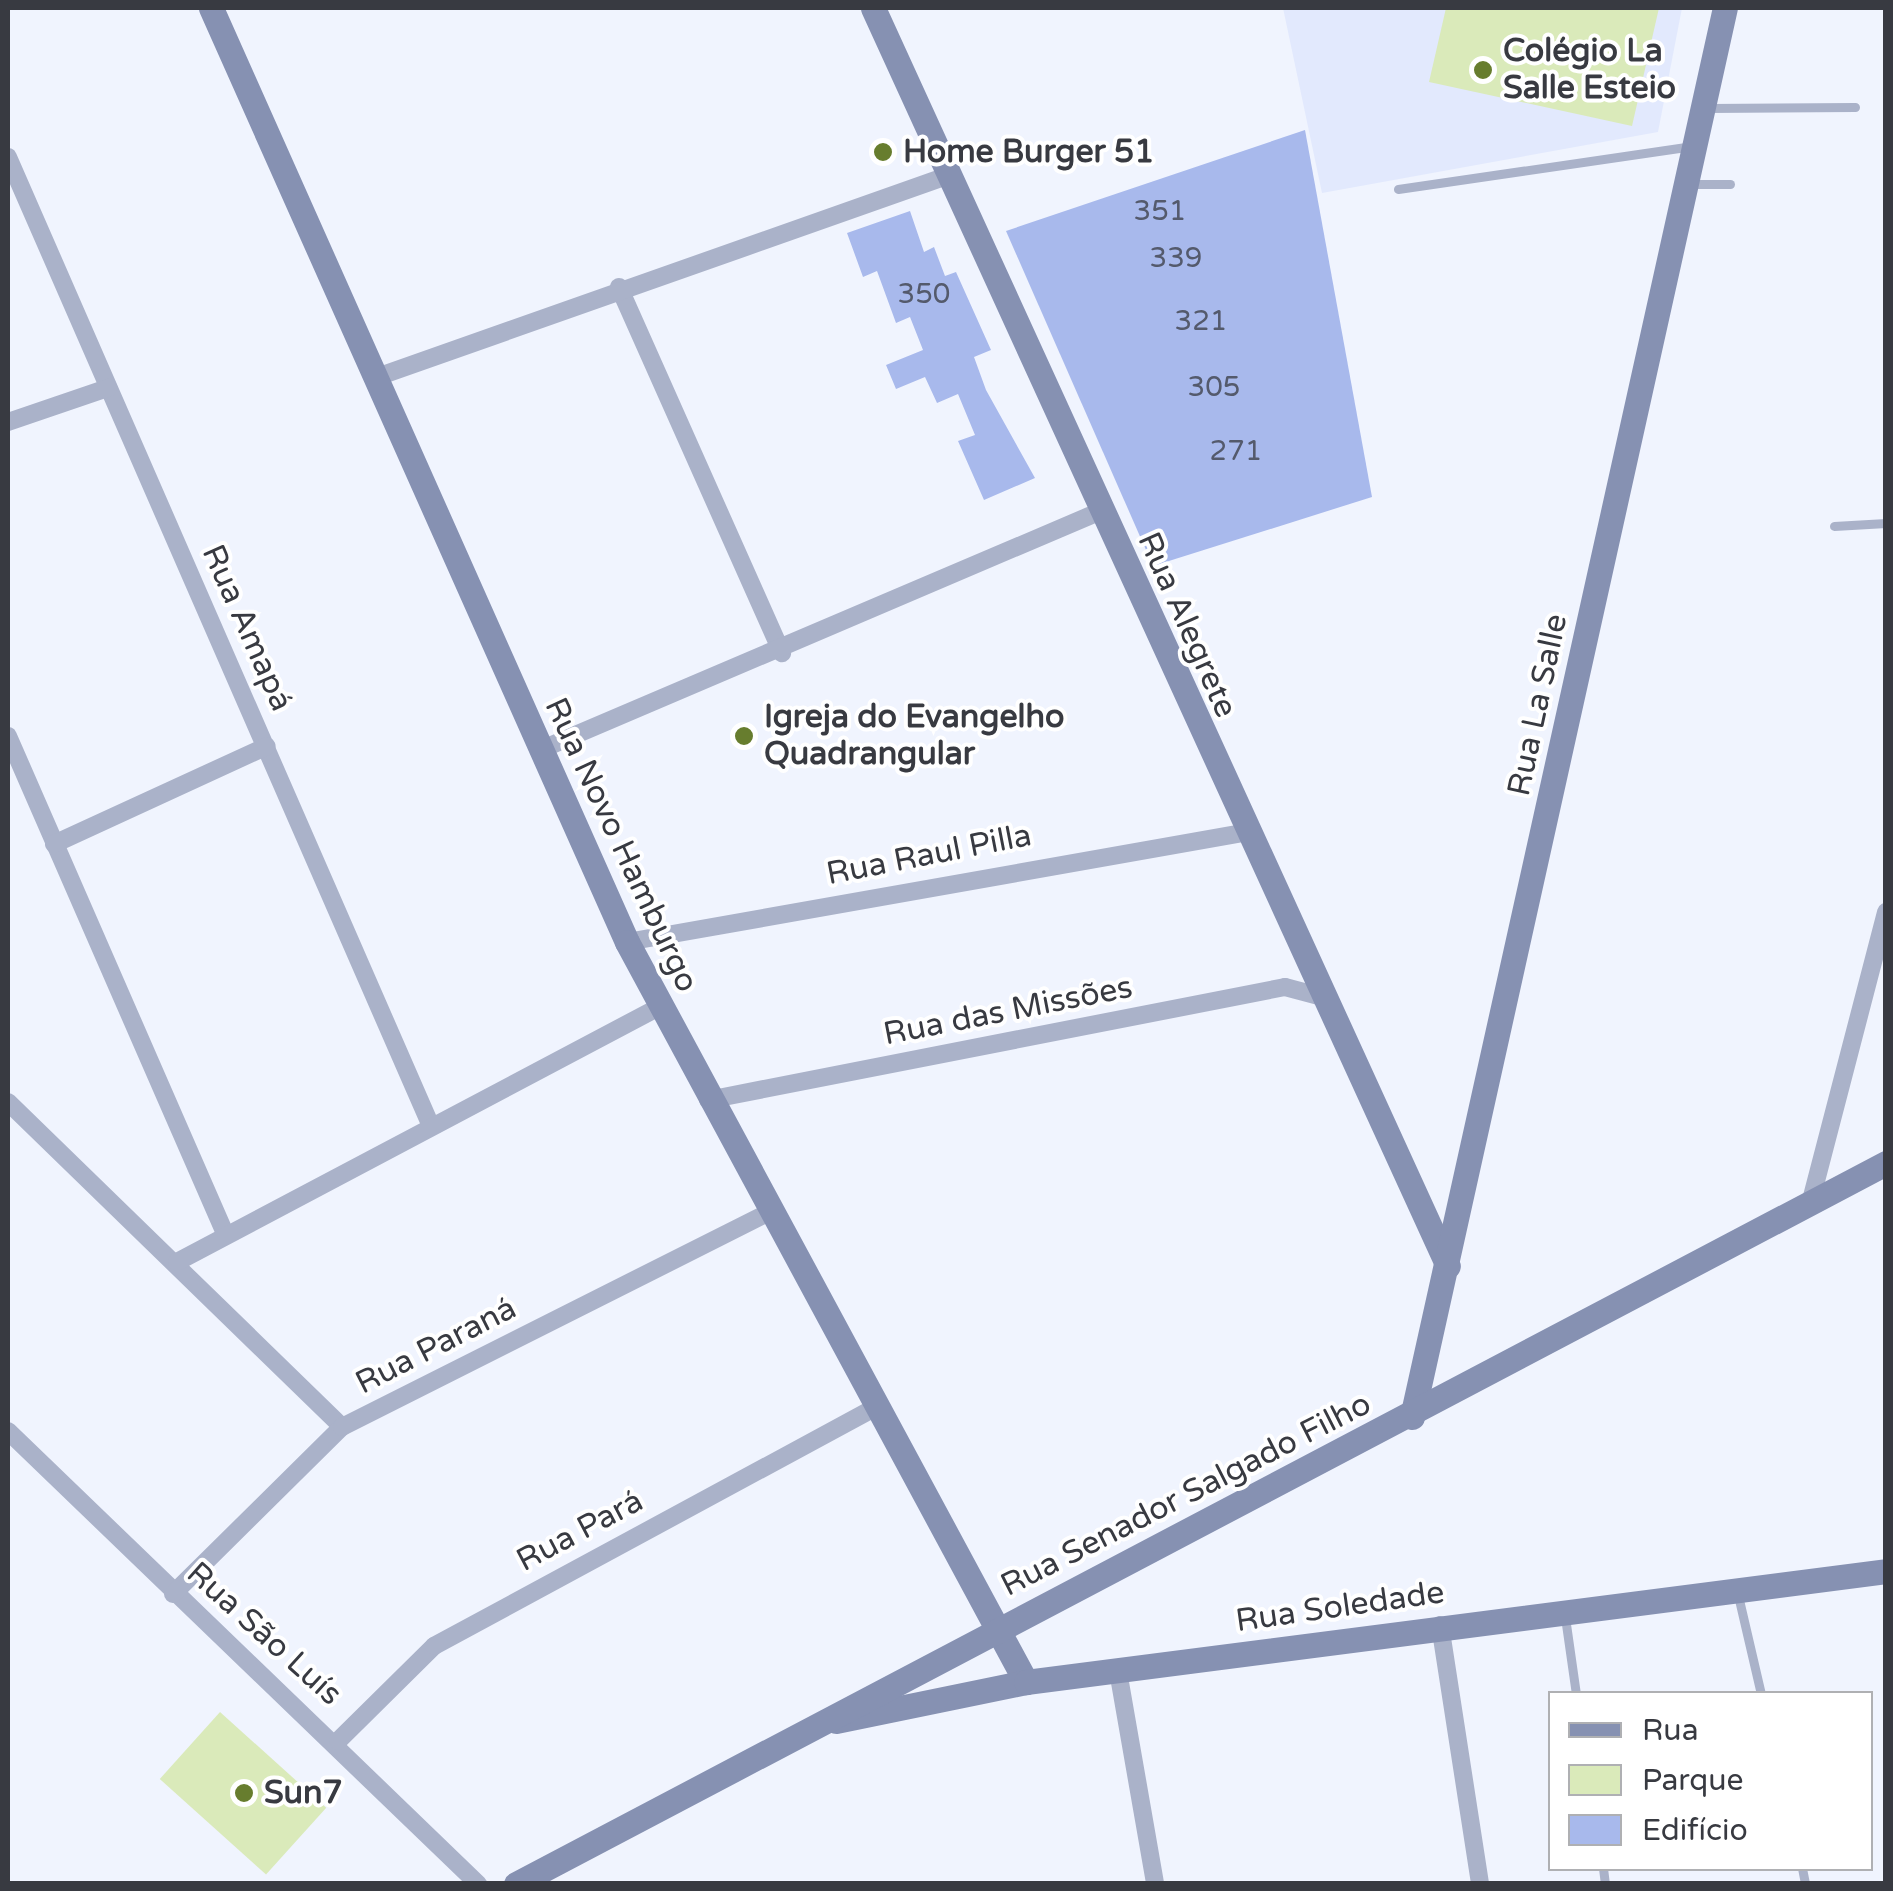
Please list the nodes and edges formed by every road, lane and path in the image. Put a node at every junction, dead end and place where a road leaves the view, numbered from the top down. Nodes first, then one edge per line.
1 (212, 8) edge
2 (872, 8) edge
3 (1725, 8) edge
4 (1855, 107) dead end
5 (1702, 108) junction
6 (1694, 146) junction
7 (8, 158) edge
8 (950, 175) junction
9 (1685, 184) junction
10 (1730, 184) dead end
11 (1398, 189) dead end
12 (619, 287) junction
13 (377, 377) junction
14 (108, 388) junction
15 (8, 422) edge
16 (1100, 511) junction
17 (1886, 524) edge
18 (1834, 526) dead end
19 (782, 652) junction
20 (8, 736) edge
21 (267, 746) junction
22 (540, 750) junction
23 (1243, 833) junction
24 (54, 844) junction
25 (1886, 912) edge
26 (626, 942) junction
27 (1319, 996) junction
28 (659, 1006) junction
29 (708, 1100) junction
30 (8, 1102) edge
31 (430, 1124) junction
32 (1886, 1163) edge
33 (1810, 1204) junction
34 (768, 1212) junction
35 (224, 1231) junction
36 (177, 1262) junction
37 (1448, 1266) junction
38 (876, 1407) junction
39 (1412, 1417) junction
40 (342, 1426) junction
41 (8, 1432) edge
42 (1886, 1571) edge
43 (1736, 1588) junction
44 (173, 1594) junction
45 (1564, 1610) junction
46 (1440, 1625) junction
47 (996, 1629) junction
48 (1118, 1671) junction
49 (1026, 1682) junction
50 (1576, 1691) edge
51 (1760, 1691) edge
52 (807, 1727) junction
53 (338, 1741) junction
54 (478, 1884) edge
55 (516, 1884) edge
56 (1155, 1884) edge
57 (1480, 1884) edge

1 - 13 street, Rua Novo Hamburgo
2 - 8 street, Rua Alegrete
3 - 5 street, Rua La Salle
4 - 5 lane
5 - 6 street, Rua La Salle
6 - 9 street, Rua La Salle
6 - 11 lane
7 - 14 street, Rua Amapá
8 - 12 street
8 - 16 street, Rua Alegrete
9 - 10 lane
9 - 37 street, Rua La Salle
12 - 13 street
12 - 19 street
13 - 22 street, Rua Novo Hamburgo
14 - 15 street
14 - 21 street, Rua Amapá
16 - 19 street
16 - 23 street, Rua Alegrete
17 - 18 lane
19 - 22 street
20 - 24 street
21 - 24 street
21 - 31 street, Rua Amapá
22 - 26 street, Rua Novo Hamburgo
23 - 26 street, Rua Raul Pilla
23 - 27 street, Rua Alegrete
24 - 35 street
25 - 33 street
26 - 28 street, Rua Novo Hamburgo
27 - 29 street, Rua das Missões
27 - 37 street, Rua Alegrete
28 - 29 street, Rua Novo Hamburgo
28 - 31 street
29 - 34 street, Rua Novo Hamburgo
30 - 36 street
31 - 35 street
32 - 33 street, Rua Senador Salgado Filho
33 - 39 street, Rua Senador Salgado Filho
34 - 38 street, Rua Novo Hamburgo
34 - 40 street, Rua Paraná
35 - 36 street
36 - 40 street
37 - 39 street, Rua La Salle
38 - 47 street, Rua Novo Hamburgo
38 - 53 street, Rua Pará
39 - 47 street, Rua Senador Salgado Filho
40 - 44 street, Rua Paraná
41 - 44 street, Rua São Luís
42 - 43 street, Rua Soledade
43 - 45 street, Rua Soledade
43 - 51 lane
44 - 53 street, Rua São Luís
45 - 46 street, Rua Soledade
45 - 50 lane
46 - 48 street, Rua Soledade
46 - 57 street
47 - 49 street, Rua Novo Hamburgo
47 - 52 street, Rua Senador Salgado Filho
48 - 49 street, Rua Soledade
48 - 56 street
49 - 52 street, Rua Soledade
52 - 55 street, Rua Senador Salgado Filho
53 - 54 street, Rua São Luís

